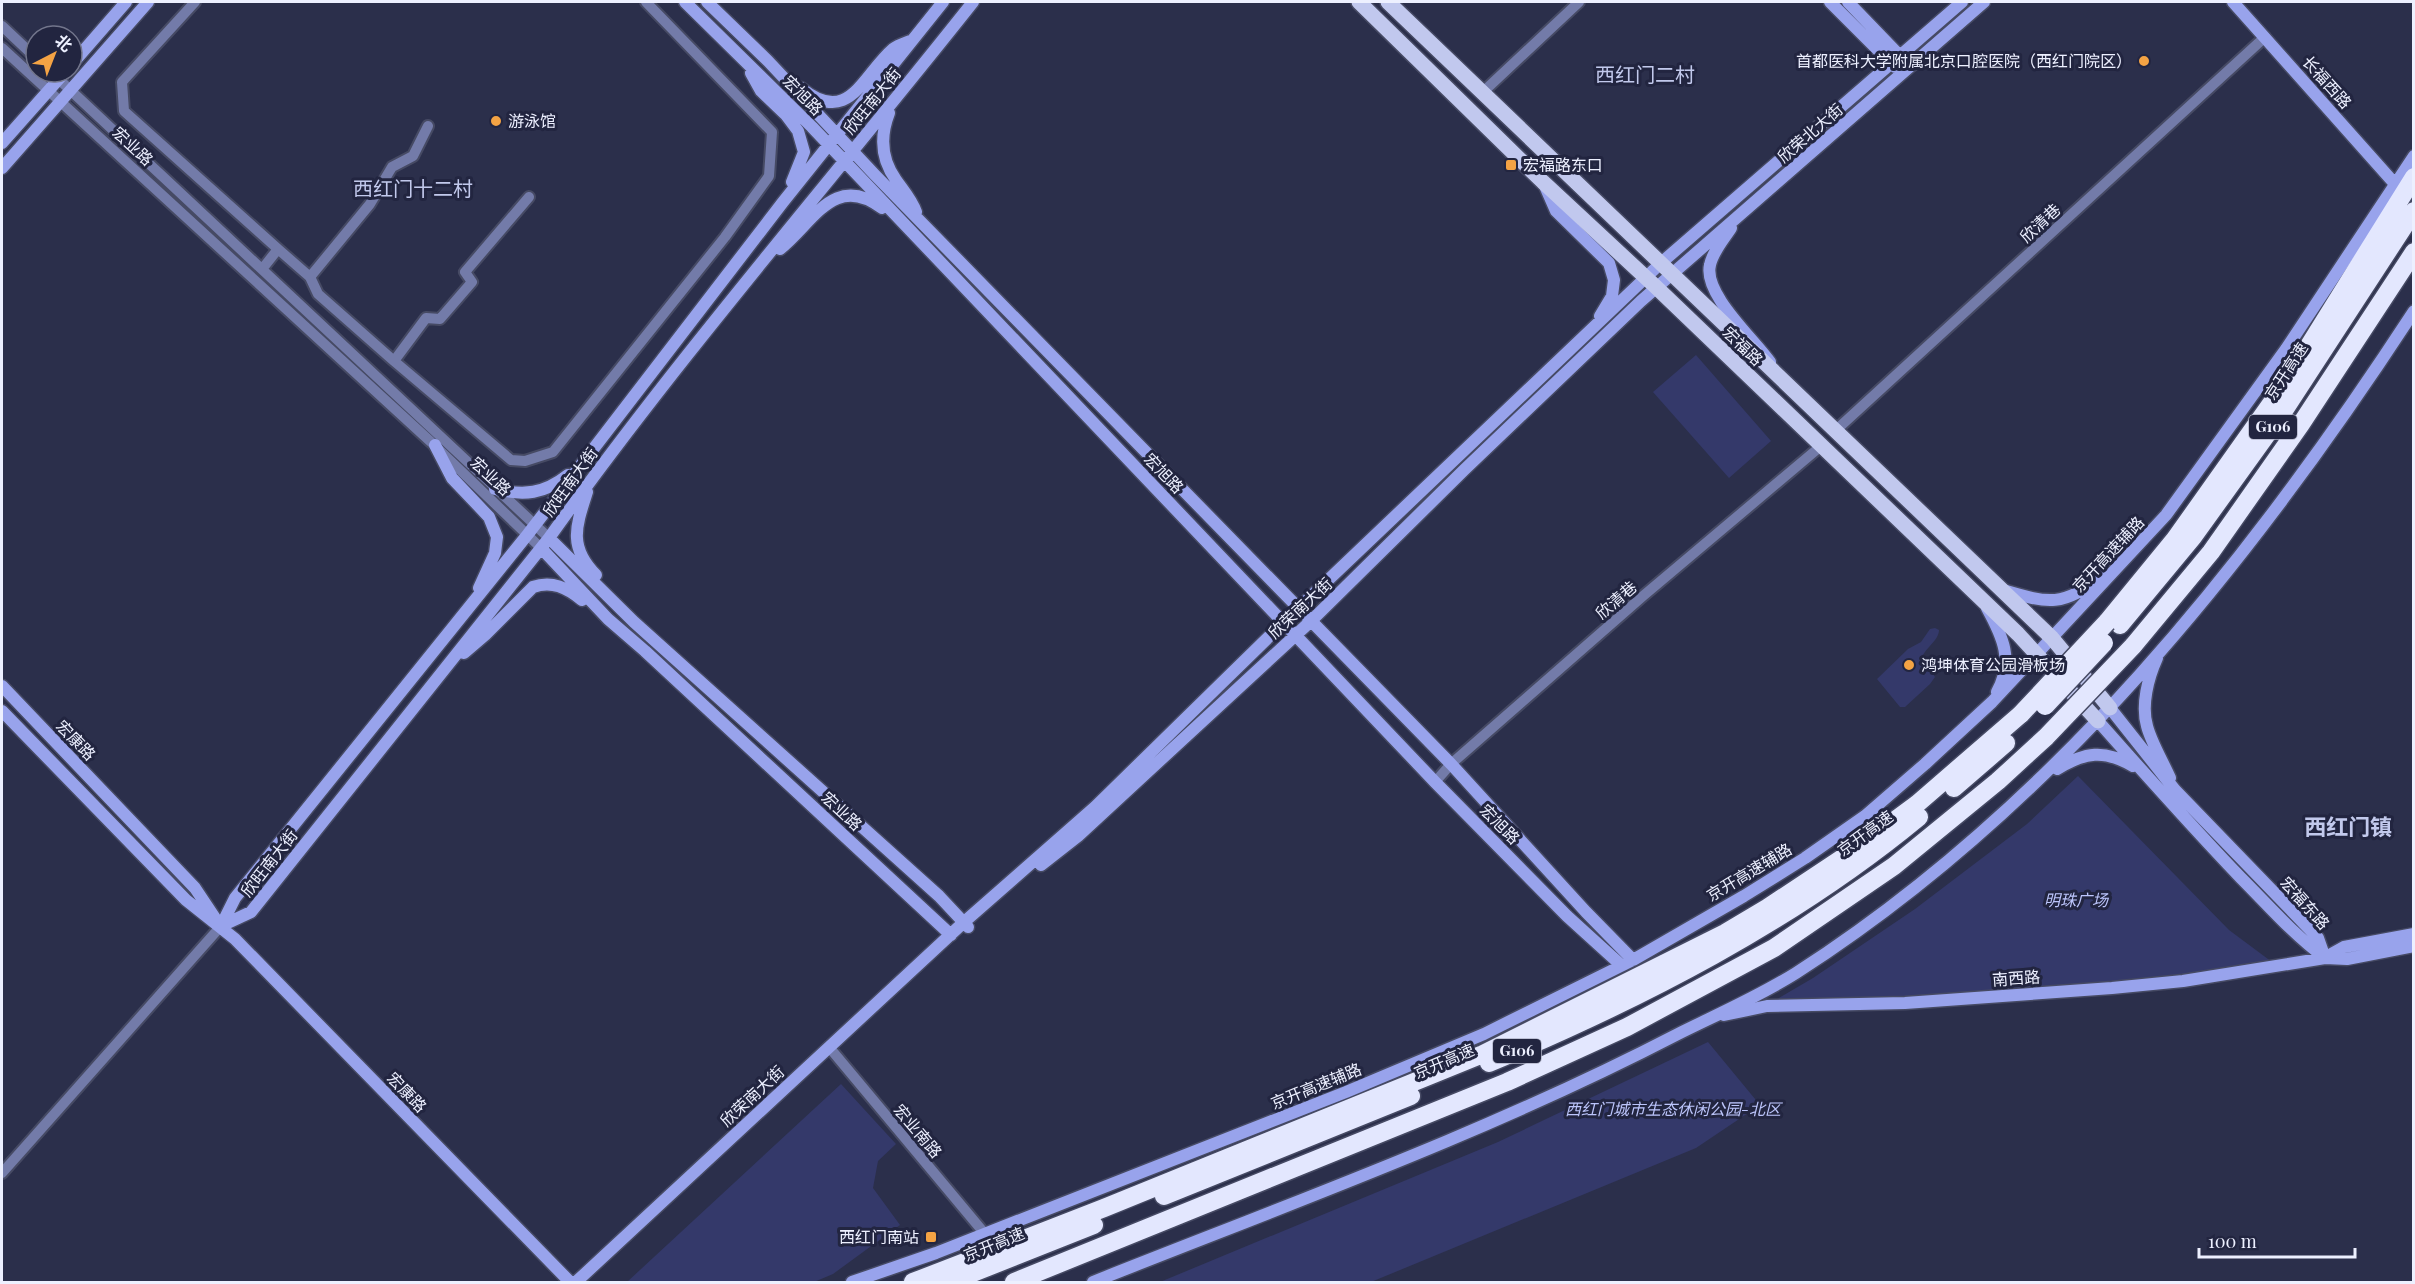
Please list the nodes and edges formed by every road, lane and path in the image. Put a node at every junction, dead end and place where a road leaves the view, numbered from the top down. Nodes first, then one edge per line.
1 (126, 2) edge
2 (148, 2) edge
3 (195, 2) edge
4 (646, 2) edge
5 (685, 2) edge
6 (707, 2) edge
7 (943, 2) edge
8 (973, 2) edge
9 (1359, 2) edge
10 (1388, 2) edge
11 (1579, 2) edge
12 (1830, 2) edge
13 (1848, 2) edge
14 (1962, 2) edge
15 (1984, 2) edge
16 (2234, 2) edge
17 (2, 26) edge
18 (2265, 37) junction
19 (912, 40) junction
20 (24, 47) edge
21 (2, 48) edge
22 (84, 50) edge
23 (741, 57) junction
24 (1894, 60) junction
25 (768, 61) junction
26 (1904, 73) junction
27 (52, 84) edge
28 (65, 84) edge
29 (49, 90) junction
30 (69, 90) junction
31 (1483, 92) junction
32 (59, 101) junction
33 (892, 104) junction
34 (428, 126) dead end
35 (837, 135) junction
36 (2, 143) edge
37 (828, 146) junction
38 (853, 152) junction
39 (2414, 156) edge
40 (844, 162) junction
41 (2, 168) edge
42 (2414, 177) edge
43 (1543, 182) junction
44 (2395, 184) junction
45 (529, 197) dead end
46 (783, 202) junction
47 (2414, 211) edge
48 (1738, 216) junction
49 (918, 219) junction
50 (906, 226) junction
51 (278, 249) junction
52 (2414, 252) edge
53 (760, 265) junction
54 (263, 268) junction
55 (1666, 268) junction
56 (310, 277) junction
57 (1651, 282) junction
58 (2414, 311) edge
59 (1592, 328) junction
60 (393, 361) junction
61 (1787, 384) junction
62 (1835, 431) junction
63 (435, 441) junction
64 (1821, 446) junction
65 (579, 467) junction
66 (591, 479) junction
67 (495, 489) junction
68 (532, 529) junction
69 (545, 543) junction
70 (2129, 555) junction
71 (2000, 589) junction
72 (473, 602) junction
73 (1984, 604) junction
74 (1299, 609) junction
75 (608, 619) junction
76 (1311, 621) junction
77 (634, 622) junction
78 (1284, 622) junction
79 (2111, 626) junction
80 (1296, 635) junction
81 (2052, 638) junction
82 (2162, 648) junction
83 (2038, 655) junction
84 (442, 671) junction
85 (2, 686) edge
86 (1992, 702) junction
87 (2109, 708) junction
88 (2, 711) edge
89 (2025, 718) junction
90 (2098, 721) junction
91 (1450, 764) junction
92 (2143, 771) junction
93 (2041, 779) junction
94 (1435, 782) junction
95 (2175, 790) junction
96 (221, 926) junction
97 (966, 926) junction
98 (2414, 934) edge
99 (951, 935) junction
100 (2414, 946) edge
101 (2325, 958) junction
102 (1633, 960) junction
103 (1621, 965) junction
104 (1708, 1018) junction
105 (829, 1047) junction
106 (2, 1173) edge
107 (985, 1234) junction
108 (570, 1282) edge
109 (576, 1282) edge
110 (852, 1282) edge
111 (913, 1282) edge
112 (950, 1282) edge
113 (1014, 1282) edge
114 (1093, 1282) edge

1 - 22 street
2 - 30 street
3 - 51 street
4 - 60 street
5 - 23 street, 宏旭路
6 - 25 street, 宏旭路
7 - 19 street, 欣旺南大街
8 - 33 street, 欣旺南大街
9 - 43 main road, 宏福路
10 - 31 main road, 宏福路
11 - 31 street
12 - 24 street
13 - 24 street
14 - 24 street, 欣荣北大街
15 - 26 street, 欣荣北大街
16 - 18 street, 长福西路
17 - 20 street
18 - 44 street, 长福西路
18 - 62 street, 欣清巷
19 - 25 street
19 - 35 street, 欣旺南大街
21 - 29 street, 宏业路
23 - 37 street, 宏旭路
23 - 46 street
24 - 26 street
24 - 55 street, 欣荣北大街
25 - 35 street, 宏旭路
26 - 48 street, 欣荣北大街
27 - 29 street
28 - 30 street, 宏业路
29 - 32 street, 宏业路
29 - 36 street
30 - 32 street
30 - 54 street, 宏业路
31 - 55 main road, 宏福路
32 - 41 street
32 - 63 street, 宏业路
33 - 38 street, 欣旺南大街
33 - 49 street
34 - 56 street
35 - 37 street, 欣旺南大街
35 - 38 street, 宏旭路
37 - 40 street, 宏旭路
37 - 46 street, 欣旺南大街
38 - 40 street, 欣旺南大街
38 - 49 street, 宏旭路
39 - 44 street, 京开高速辅路
40 - 50 street, 宏旭路
40 - 53 street, 欣旺南大街
42 - 79 highway
43 - 57 main road, 宏福路
43 - 59 street
44 - 70 street, 京开高速辅路
45 - 60 street
46 - 65 street, 欣旺南大街
47 - 79 highway, 京开高速 / G106
48 - 55 street, 欣荣北大街
48 - 61 street
49 - 74 street, 宏旭路
50 - 53 street
50 - 78 street, 宏旭路
51 - 54 street
51 - 56 street
52 - 113 highway, G106, bridge
53 - 66 street, 欣旺南大街
54 - 63 street, 宏业路
55 - 57 street, 欣荣北大街
55 - 61 main road, 宏福路
56 - 60 street
57 - 59 street, 欣荣南大街
57 - 64 main road, 宏福路
57 - 76 street, 欣荣南大街
58 - 82 street
59 - 74 street, 欣荣南大街
61 - 62 main road, 宏福路
62 - 71 main road, 宏福路
63 - 67 street, 宏业路
63 - 68 street, 宏业路
63 - 72 street
64 - 73 main road, 宏福路
64 - 91 street, 欣清巷
65 - 67 street
65 - 68 street, 欣旺南大街
66 - 69 street, 欣旺南大街
66 - 77 street
67 - 68 street, 宏业路
68 - 69 street, 宏业路
68 - 72 street, 欣旺南大街
69 - 75 street, 宏业路
69 - 77 street, 宏业路
69 - 84 street, 欣旺南大街
70 - 71 street
70 - 81 street, 京开高速辅路
71 - 81 main road, 宏福路
72 - 96 street, 欣旺南大街
73 - 83 main road, 宏福路
73 - 86 street
74 - 76 street, 宏旭路
74 - 78 street, 欣荣南大街
75 - 84 street
75 - 99 street, 宏业路
76 - 80 street, 欣荣南大街
76 - 91 street, 宏旭路
77 - 97 street, 宏业路
78 - 80 street, 宏旭路
78 - 97 street, 欣荣南大街
79 - 89 highway, G106, bridge
80 - 94 street, 宏旭路
80 - 97 street, 欣荣南大街
81 - 83 street, 京开高速辅路
81 - 87 main road, 宏福路
82 - 87 street
82 - 95 street
83 - 86 street, 京开高速辅路
83 - 90 main road, 宏福路
84 - 96 street, 欣旺南大街
85 - 96 street, 宏康路
86 - 102 street, 京开高速辅路
87 - 90 street
87 - 95 street, 宏福东路
88 - 96 street, 宏康路
89 - 111 highway
89 - 112 highway, 京开高速 / G106
90 - 92 street, 宏福东路
90 - 93 street
91 - 94 street, 欣清巷
91 - 102 street, 宏旭路
92 - 93 street
92 - 101 street, 宏福东路
93 - 104 street
94 - 103 street, 宏旭路
95 - 101 street, 宏福东路
96 - 106 street
96 - 108 street, 宏康路
97 - 99 street, 欣荣南大街
98 - 101 street, 南西路
99 - 105 street, 欣荣南大街
100 - 101 street, 南西路
101 - 104 street, 南西路
102 - 103 street, 京开高速辅路
103 - 107 street, 京开高速辅路
104 - 114 street
105 - 107 street, 宏业南路
105 - 109 street, 欣荣南大街
107 - 110 street, 京开高速辅路

